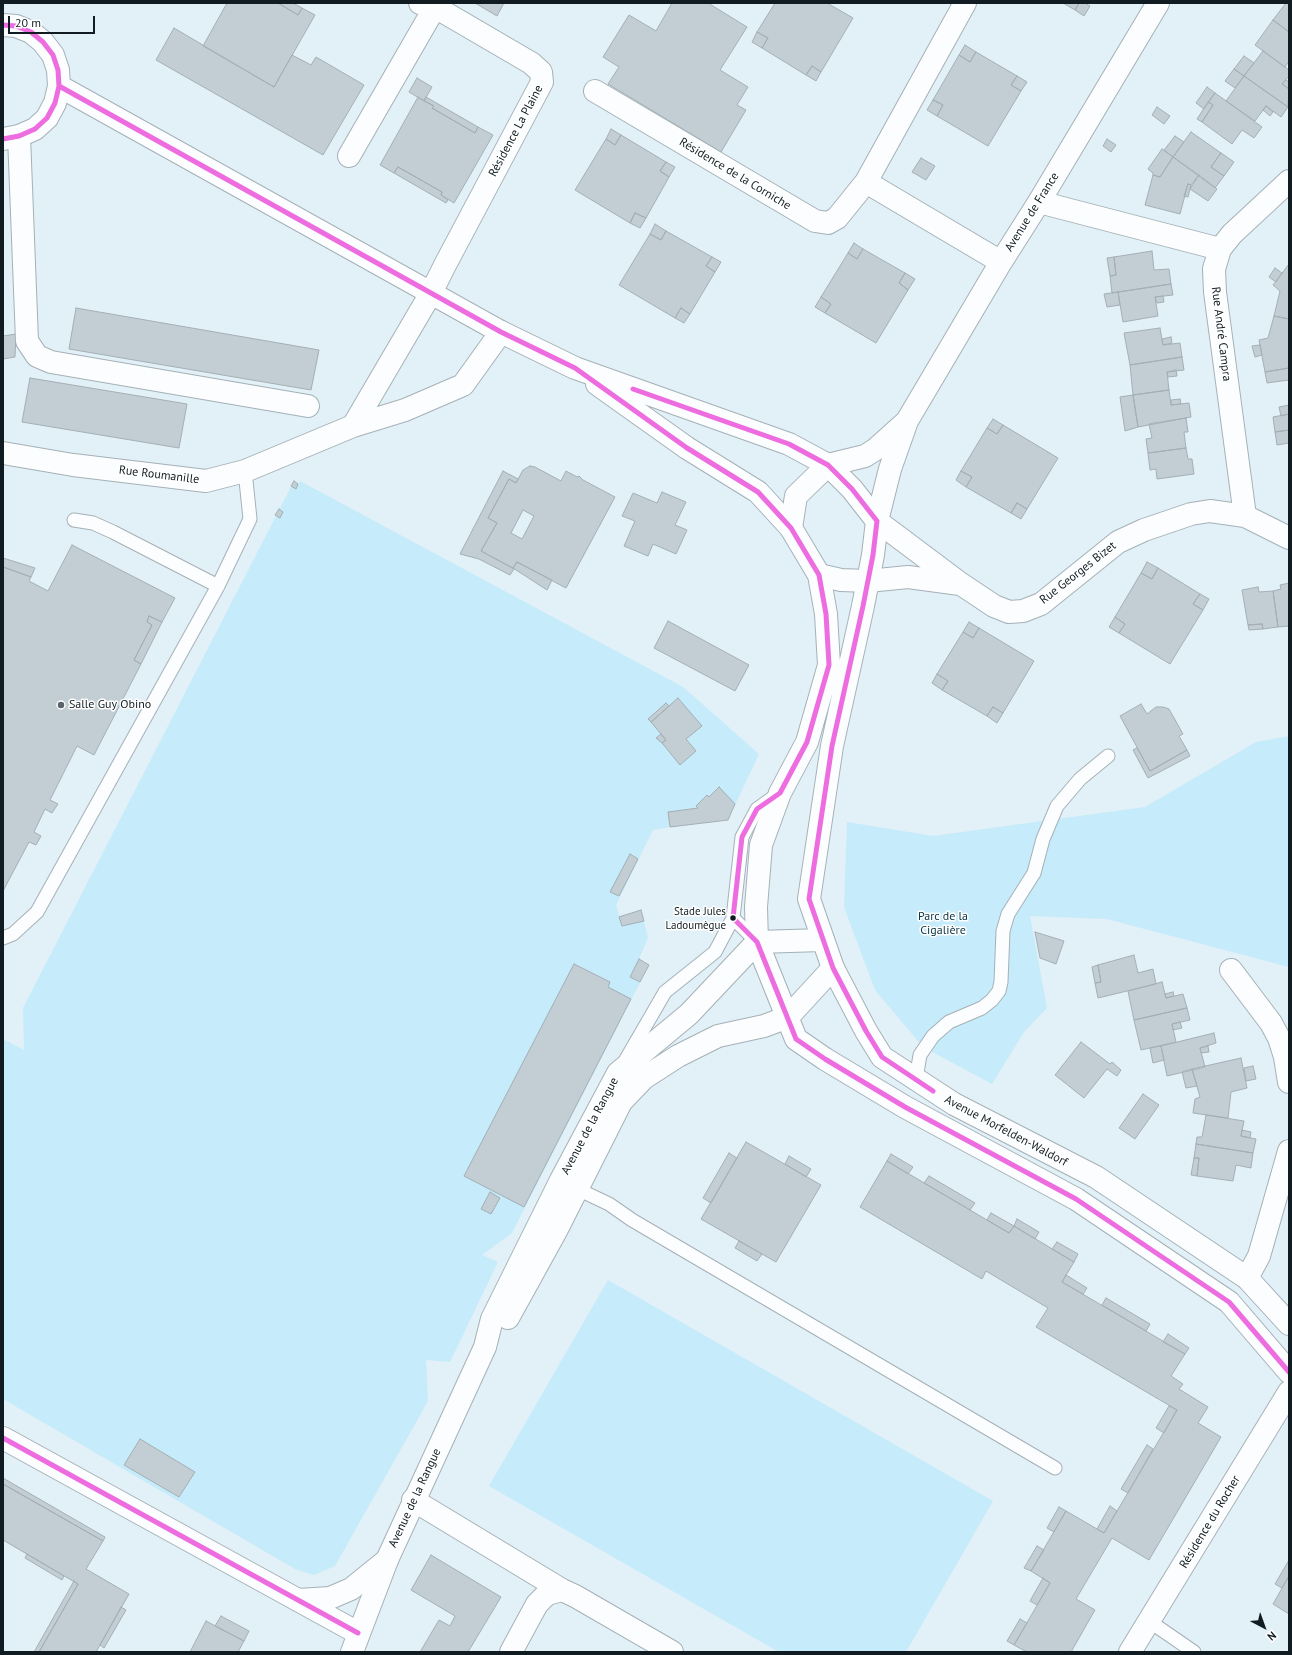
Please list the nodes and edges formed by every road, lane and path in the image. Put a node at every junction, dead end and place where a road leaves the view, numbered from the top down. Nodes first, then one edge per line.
1 (965, 3) edge
2 (1158, 3) edge
3 (428, 5) edge
4 (3, 25) edge
5 (59, 86) junction
6 (595, 91) dead end
7 (11, 138) edge
8 (349, 156) dead end
9 (1289, 181) edge
10 (866, 182) junction
11 (1039, 202) junction
12 (1220, 249) junction
13 (1001, 262) junction
14 (432, 293) junction
15 (501, 332) junction
16 (575, 368) junction
17 (308, 406) dead end
18 (907, 421) junction
19 (353, 426) junction
20 (3, 453) edge
21 (828, 465) junction
22 (245, 471) junction
23 (1245, 516) junction
24 (74, 520) dead end
25 (877, 521) junction
26 (791, 528) junction
27 (1289, 538) edge
28 (819, 575) junction
29 (868, 581) junction
30 (961, 584) junction
31 (218, 586) junction
32 (1108, 756) dead end
33 (780, 793) junction
34 (733, 918) junction
35 (3, 938) edge
36 (823, 940) junction
37 (757, 942) junction
38 (833, 968) junction
39 (1231, 970) dead end
40 (788, 1017) junction
41 (618, 1073) junction
42 (916, 1079) junction
43 (1289, 1082) edge
44 (1289, 1151) edge
45 (569, 1185) junction
46 (1247, 1278) junction
47 (1289, 1324) edge
48 (1289, 1372) edge
49 (1289, 1392) edge
50 (3, 1438) edge
51 (1055, 1468) dead end
52 (414, 1500) junction
53 (386, 1560) junction
54 (562, 1590) junction
55 (298, 1600) junction
56 (1149, 1621) junction
57 (355, 1642) edge
58 (512, 1652) edge
59 (672, 1652) edge
60 (1130, 1652) edge
61 (1194, 1652) edge

1 - 10 street, Résidence de la Corniche
2 - 11 street, Avenue de France
3 - 8 street
3 - 14 street, Résidence La Plaine
4 - 5 street
5 - 7 street
5 - 14 street
6 - 10 street, Résidence de la Corniche
7 - 17 street
9 - 12 street, Rue André Campra
10 - 13 street
11 - 12 street
11 - 13 street, Avenue de France
12 - 23 street, Rue André Campra
13 - 18 street, Avenue de France
14 - 15 street
14 - 19 street
15 - 16 street
15 - 19 street, Rue Roumanille
16 - 21 street
16 - 26 street
18 - 21 street, Avenue de France
18 - 25 street, Avenue de France
19 - 22 street, Rue Roumanille
20 - 22 street, Rue Roumanille
21 - 25 street
21 - 26 street
22 - 31 lane
23 - 27 street, Rue Georges Bizet
23 - 30 street, Rue Georges Bizet
24 - 31 lane
25 - 29 street, Avenue Morfelden-Waldorf
25 - 30 street, Rue Georges Bizet
26 - 28 street
28 - 29 street
28 - 33 street
29 - 30 street
29 - 36 street, Avenue Morfelden-Waldorf
31 - 35 lane
32 - 42 lane
33 - 34 lane
33 - 37 street
34 - 37 lane
34 - 41 lane
36 - 37 street
36 - 38 street, Avenue Morfelden-Waldorf
37 - 40 street
37 - 41 street, Avenue de la Rangue
38 - 40 street, Avenue de la Rangue
38 - 42 street, Avenue Morfelden-Waldorf
39 - 43 street
40 - 45 street, Avenue de la Rangue
40 - 48 street
41 - 45 street, Avenue de la Rangue
42 - 46 street, Avenue Morfelden-Waldorf
44 - 46 street
45 - 51 lane
45 - 52 street, Avenue de la Rangue
46 - 47 street, Avenue Morfelden-Waldorf
49 - 56 street, Résidence du Rocher
50 - 55 street
52 - 53 street, Avenue de la Rangue
52 - 54 street
53 - 55 street
53 - 57 street, Avenue de la Rangue
54 - 58 street
54 - 59 street
55 - 57 street
56 - 60 street, Résidence du Rocher
56 - 61 lane

